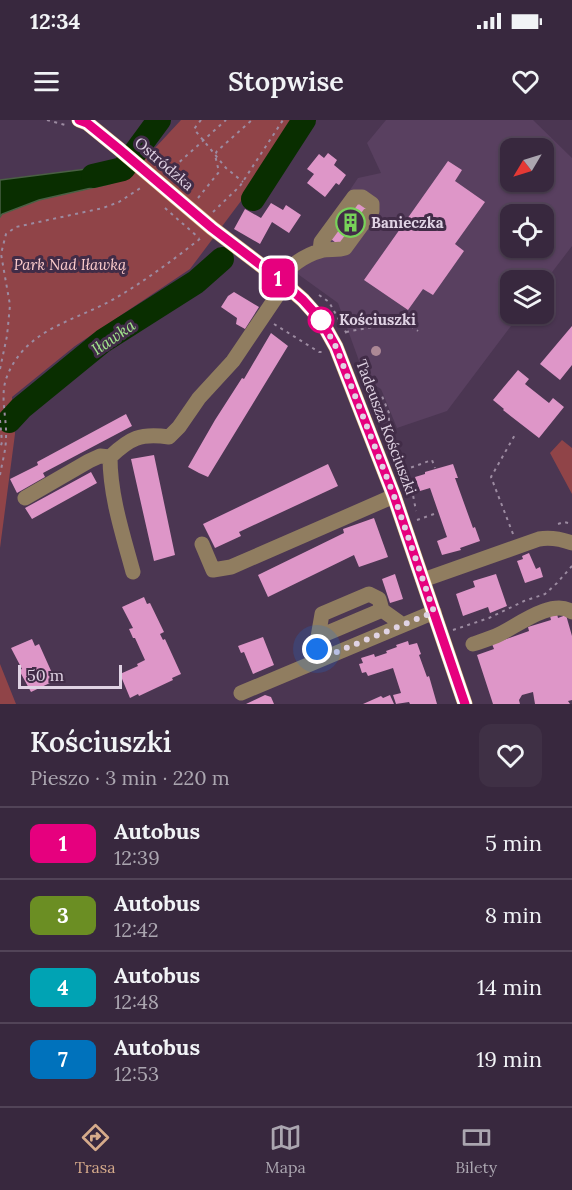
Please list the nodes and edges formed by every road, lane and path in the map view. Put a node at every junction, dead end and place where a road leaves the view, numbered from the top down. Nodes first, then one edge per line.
1 (80, 120) edge
2 (201, 120) edge
3 (226, 120) edge
4 (252, 120) edge
5 (283, 120) edge
6 (204, 140) junction
7 (215, 155) junction
8 (139, 173) junction
9 (243, 182) junction
10 (161, 185) junction
11 (162, 206) dead end
12 (203, 224) junction
13 (320, 250) dead end
14 (282, 281) junction
15 (262, 317) junction
16 (418, 331) dead end
17 (346, 332) dead end
18 (326, 352) dead end
19 (0, 369) edge
20 (0, 420) edge
21 (516, 433) dead end
22 (0, 449) edge
23 (110, 457) junction
24 (435, 468) dead end
25 (404, 470) dead end
26 (0, 475) edge
27 (394, 496) junction
28 (25, 498) dead end
29 (437, 513) dead end
30 (417, 520) dead end
31 (517, 539) dead end
32 (572, 543) edge
33 (202, 544) dead end
34 (572, 566) edge
35 (133, 573) dead end
36 (423, 580) junction
37 (434, 612) junction
38 (572, 612) edge
39 (403, 625) junction
40 (453, 631) dead end
41 (473, 644) dead end
42 (317, 660) junction
43 (241, 693) dead end
44 (465, 704) edge

1 - 8 main road, Ostródzka
2 - 6 path
3 - 6 path
4 - 7 path
5 - 9 path
6 - 7 path
6 - 10 path
7 - 9 path
7 - 12 path
8 - 10 main road, Ostródzka
8 - 19 path
9 - 12 path
10 - 12 main road, Ostródzka
11 - 12 path
12 - 14 main road, Tadeusza Kościuszki
12 - 26 path
13 - 14 street
14 - 15 street
14 - 27 main road, Tadeusza Kościuszki
15 - 18 path
15 - 23 street
16 - 17 path
20 - 22 path
21 - 31 path
23 - 28 street
23 - 35 street
24 - 25 path
27 - 33 street
27 - 36 main road, Tadeusza Kościuszki
29 - 30 path
32 - 36 street
34 - 40 path
36 - 37 main road, Tadeusza Kościuszki
37 - 39 street
37 - 44 main road, Tadeusza Kościuszki
38 - 41 street
39 - 42 street
39 - 42 street
42 - 43 street

